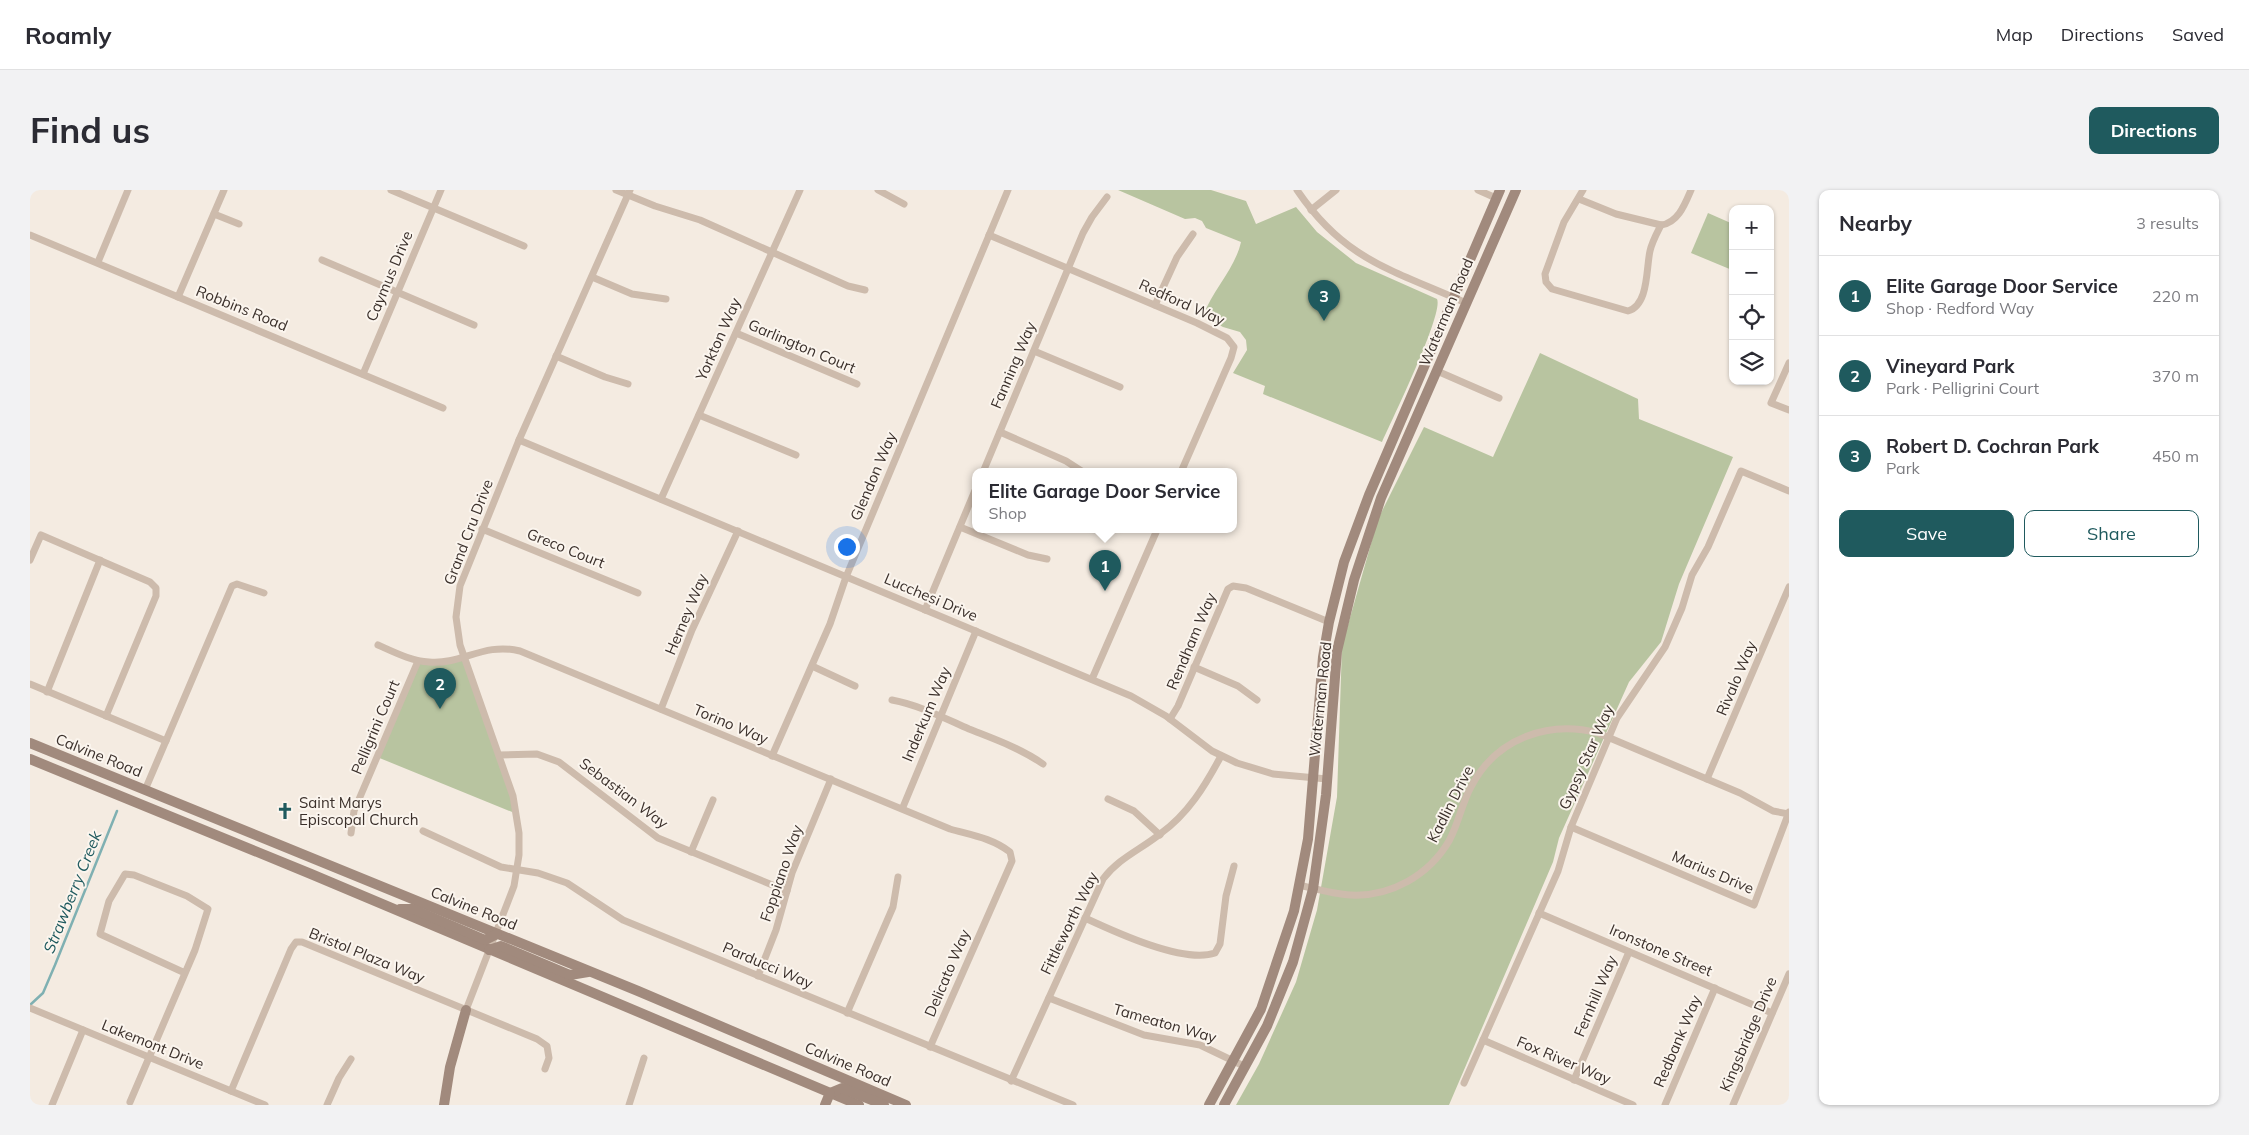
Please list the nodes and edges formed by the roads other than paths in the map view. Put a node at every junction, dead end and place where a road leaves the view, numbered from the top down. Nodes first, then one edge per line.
1 (128, 190) edge
2 (224, 190) edge
3 (391, 190) edge
4 (441, 190) edge
5 (616, 190) edge
6 (800, 190) edge
7 (878, 190) edge
8 (1008, 190) edge
9 (1297, 190) edge
10 (1336, 190) edge
11 (1478, 190) edge
12 (1516, 190) edge
13 (1583, 190) edge
14 (1691, 190) edge
15 (629, 192) edge
16 (1498, 194) edge
17 (1107, 197) dead end
18 (1579, 199) junction
19 (904, 204) dead end
20 (433, 208) junction
21 (1311, 210) junction
22 (214, 214) junction
23 (239, 224) dead end
24 (1661, 225) junction
25 (1193, 234) dead end
26 (30, 235) edge
27 (989, 235) junction
28 (524, 246) dead end
29 (772, 252) junction
30 (322, 260) dead end
31 (98, 262) junction
32 (1068, 268) junction
33 (592, 277) junction
34 (865, 290) dead end
35 (397, 292) junction
36 (178, 297) junction
37 (1455, 298) junction
38 (666, 299) dead end
39 (1466, 303) junction
40 (1156, 305) junction
41 (474, 326) dead end
42 (736, 333) junction
43 (1034, 351) junction
44 (556, 356) junction
45 (1789, 363) edge
46 (1438, 371) junction
47 (363, 374) junction
48 (628, 384) dead end
49 (857, 384) dead end
50 (1120, 387) dead end
51 (1499, 398) dead end
52 (443, 408) dead end
53 (1789, 410) edge
54 (699, 415) junction
55 (1000, 432) junction
56 (519, 440) junction
57 (796, 456) dead end
58 (985, 468) edge
59 (1077, 468) edge
60 (1184, 468) edge
61 (1789, 491) edge
62 (972, 498) edge
63 (661, 499) junction
64 (960, 527) junction
65 (482, 528) junction
66 (738, 531) junction
67 (972, 532) edge
68 (975, 533) edge
69 (1156, 533) edge
70 (1047, 559) dead end
71 (30, 560) edge
72 (100, 560) junction
73 (846, 576) junction
74 (1789, 587) edge
75 (264, 593) dead end
76 (638, 593) dead end
77 (925, 610) junction
78 (1329, 622) junction
79 (976, 631) junction
80 (378, 645) dead end
81 (464, 656) junction
82 (418, 661) junction
83 (812, 666) junction
84 (1194, 667) junction
85 (1092, 679) junction
86 (30, 684) edge
87 (855, 686) dead end
88 (47, 692) junction
89 (892, 700) dead end
90 (1257, 700) dead end
91 (661, 709) junction
92 (106, 716) junction
93 (940, 716) junction
94 (1170, 719) junction
95 (1609, 737) junction
96 (166, 741) junction
97 (30, 743) edge
98 (30, 750) edge
99 (56, 754) junction
100 (499, 755) junction
101 (772, 756) junction
102 (1221, 756) junction
103 (30, 759) edge
104 (1043, 764) dead end
105 (1313, 778) junction
106 (831, 779) junction
107 (1327, 779) junction
108 (1707, 779) junction
109 (145, 790) junction
110 (110, 791) junction
111 (1108, 799) dead end
112 (713, 800) dead end
113 (185, 806) junction
114 (903, 807) junction
115 (1789, 813) edge
116 (1571, 827) junction
117 (423, 831) dead end
118 (351, 833) dead end
119 (1160, 835) junction
120 (691, 852) junction
121 (1234, 866) dead end
122 (517, 871) junction
123 (898, 877) dead end
124 (1299, 886) junction
125 (1313, 889) junction
126 (786, 891) junction
127 (392, 908) junction
128 (990, 909) joint
129 (1539, 913) junction
130 (1085, 918) junction
131 (496, 934) junction
132 (489, 950) junction
133 (1629, 952) junction
134 (589, 972) junction
135 (185, 973) junction
136 (1789, 974) edge
137 (758, 976) junction
138 (1715, 988) junction
139 (1049, 998) junction
140 (30, 1008) edge
141 (466, 1010) junction
142 (847, 1013) junction
143 (1772, 1013) junction
144 (83, 1030) junction
145 (1483, 1040) junction
146 (930, 1047) junction
147 (150, 1057) junction
148 (644, 1058) dead end
149 (351, 1059) dead end
150 (1234, 1061) junction
151 (1246, 1067) junction
152 (545, 1069) dead end
153 (1574, 1080) junction
154 (1011, 1081) junction
155 (1464, 1083) dead end
156 (231, 1091) junction
157 (830, 1093) junction
158 (130, 1102) dead end
159 (52, 1105) edge
160 (265, 1105) edge
161 (326, 1105) edge
162 (444, 1105) edge
163 (629, 1105) edge
164 (825, 1105) edge
165 (859, 1105) edge
166 (884, 1105) edge
167 (906, 1105) edge
168 (1073, 1105) edge
169 (1209, 1105) edge
170 (1224, 1105) edge
171 (1633, 1105) edge
172 (1665, 1105) edge
173 (1733, 1105) edge

1 - 31 street
2 - 22 street
3 - 20 street
4 - 20 street, Caymus Drive
5 - 15 street
6 - 29 street, Yorkton Way
7 - 19 street
8 - 27 street
9 - 21 street
10 - 21 street
11 - 16 street
12 - 39 main road, Waterman Road
13 - 18 street
14 - 24 street
15 - 29 street
15 - 33 street, Grand Cru Drive
16 - 37 main road, Waterman Road
17 - 32 street, Fanning Way
18 - 24 street
18 - 24 street
20 - 28 street
20 - 35 street, Caymus Drive
21 - 37 street
22 - 23 street
22 - 36 street
25 - 40 street
26 - 31 street, Robbins Road
27 - 32 street, Redford Way
27 - 73 street, Glendon Way
29 - 34 street
29 - 42 street, Yorkton Way
30 - 35 street
31 - 36 street, Robbins Road
32 - 40 street, Redford Way
32 - 43 street, Fanning Way
33 - 38 street
33 - 44 street, Grand Cru Drive
35 - 41 street
35 - 47 street, Caymus Drive
36 - 47 street, Robbins Road
37 - 39 street
37 - 78 main road, Waterman Road
39 - 46 main road, Waterman Road
40 - 60 street, Redford Way
42 - 49 street, Garlington Court
42 - 54 street, Yorkton Way
43 - 50 street
43 - 55 street, Fanning Way
44 - 48 street
44 - 56 street, Grand Cru Drive
45 - 53 street
46 - 51 street
46 - 107 main road, Waterman Road
47 - 52 street, Robbins Road
54 - 57 street
54 - 63 street, Yorkton Way
55 - 58 street, Fanning Way
55 - 59 street
56 - 63 street, Lucchesi Drive
56 - 65 street, Grand Cru Drive
61 - 95 street, Gypsy Star Way
62 - 64 street
63 - 66 street, Lucchesi Drive
64 - 67 street
64 - 77 street
65 - 76 street, Greco Court
65 - 81 street, Grand Cru Drive
66 - 73 street, Lucchesi Drive
66 - 91 street, Herney Way
68 - 70 street
69 - 85 street
71 - 72 street
72 - 88 street
72 - 92 street
73 - 77 street, Lucchesi Drive
73 - 83 street, Glendon Way
74 - 108 street, Rivalo Way
75 - 96 street
77 - 79 street, Lucchesi Drive
78 - 84 street, Rendham Way
78 - 105 main road, Waterman Road
79 - 85 street, Lucchesi Drive
79 - 93 street, Inderkum Way
80 - 82 street, Torino Way
81 - 82 street, Torino Way
81 - 91 street, Torino Way
81 - 100 street, Grand Cru Drive
82 - 118 street, Pelligrini Court
83 - 87 street
83 - 101 street, Glendon Way
84 - 90 street
84 - 94 street, Rendham Way
85 - 94 street, Lucchesi Drive
86 - 88 street
88 - 92 street
89 - 93 street
91 - 101 street, Torino Way
92 - 96 street
93 - 104 street
93 - 114 street, Inderkum Way
94 - 102 street, Lucchesi Drive
95 - 108 street, Kadlin Drive
95 - 116 street, Gypsy Star Way
95 - 125 street, Kadlin Drive
96 - 109 street
97 - 99 main road, Calvine Road
98 - 99 main road
99 - 109 main road, Calvine Road
100 - 120 street, Sebastian Way
100 - 122 street, Grand Cru Drive
101 - 106 street, Torino Way
102 - 105 street, Lucchesi Drive
102 - 119 street, Fittleworth Way
103 - 110 main road, Calvine Road
105 - 107 street, Lucchesi Drive
105 - 124 main road, Waterman Road
106 - 114 street, Torino Way
106 - 126 street, Foppiano Way
107 - 125 main road, Waterman Road
108 - 115 street, Kadlin Drive
109 - 113 main road, Calvine Road
110 - 113 main road
110 - 127 main road, Calvine Road
111 - 119 street
112 - 120 street
113 - 131 main road, Calvine Road
114 - 128 street, Torino Way
115 - 116 street, Marius Drive
116 - 129 street, Gypsy Star Way
117 - 122 street, Parducci Way
119 - 130 street, Fittleworth Way
120 - 126 street, Sebastian Way
121 - 130 street
122 - 131 street, Grand Cru Drive
122 - 137 street, Parducci Way
123 - 142 street
124 - 125 street, Kadlin Drive
124 - 150 main road, Waterman Road
125 - 151 main road, Waterman Road
126 - 137 street, Foppiano Way
127 - 131 main road
127 - 132 main road, Calvine Road
128 - 146 street, Delicato Way
129 - 133 street, Ironstone Street
129 - 145 street, Gypsy Star Way
130 - 139 street, Fittleworth Way
131 - 132 street, Grand Cru Drive
131 - 134 main road, Calvine Road
132 - 134 main road
132 - 141 street, Grand Cru Drive
132 - 157 main road, Calvine Road
133 - 138 street, Ironstone Street
133 - 153 street, Fernhill Way
134 - 167 main road, Calvine Road
135 - 135 street
135 - 147 street
136 - 143 street, Kingsbridge Drive
137 - 142 street, Parducci Way
138 - 143 street, Ironstone Street
138 - 172 street, Redbank Way
139 - 150 street, Tameaton Way
139 - 154 street, Fittleworth Way
140 - 144 street, Lakemont Drive
141 - 152 street
141 - 156 street, Bristol Plaza Way
141 - 162 main road
142 - 146 street, Parducci Way
143 - 173 street, Kingsbridge Drive
144 - 147 street, Lakemont Drive
144 - 159 street
145 - 153 street, Fox River Way
145 - 155 street, Gypsy Star Way
146 - 154 street, Parducci Way
147 - 156 street, Lakemont Drive
147 - 158 street
148 - 163 street
149 - 161 street
150 - 151 street, Tameaton Way
150 - 169 main road, Waterman Road
151 - 170 main road, Waterman Road
153 - 171 street, Fox River Way
154 - 168 street, Parducci Way
156 - 160 street, Lakemont Drive
157 - 164 main road
157 - 165 main road, Calvine Road
157 - 166 main road

